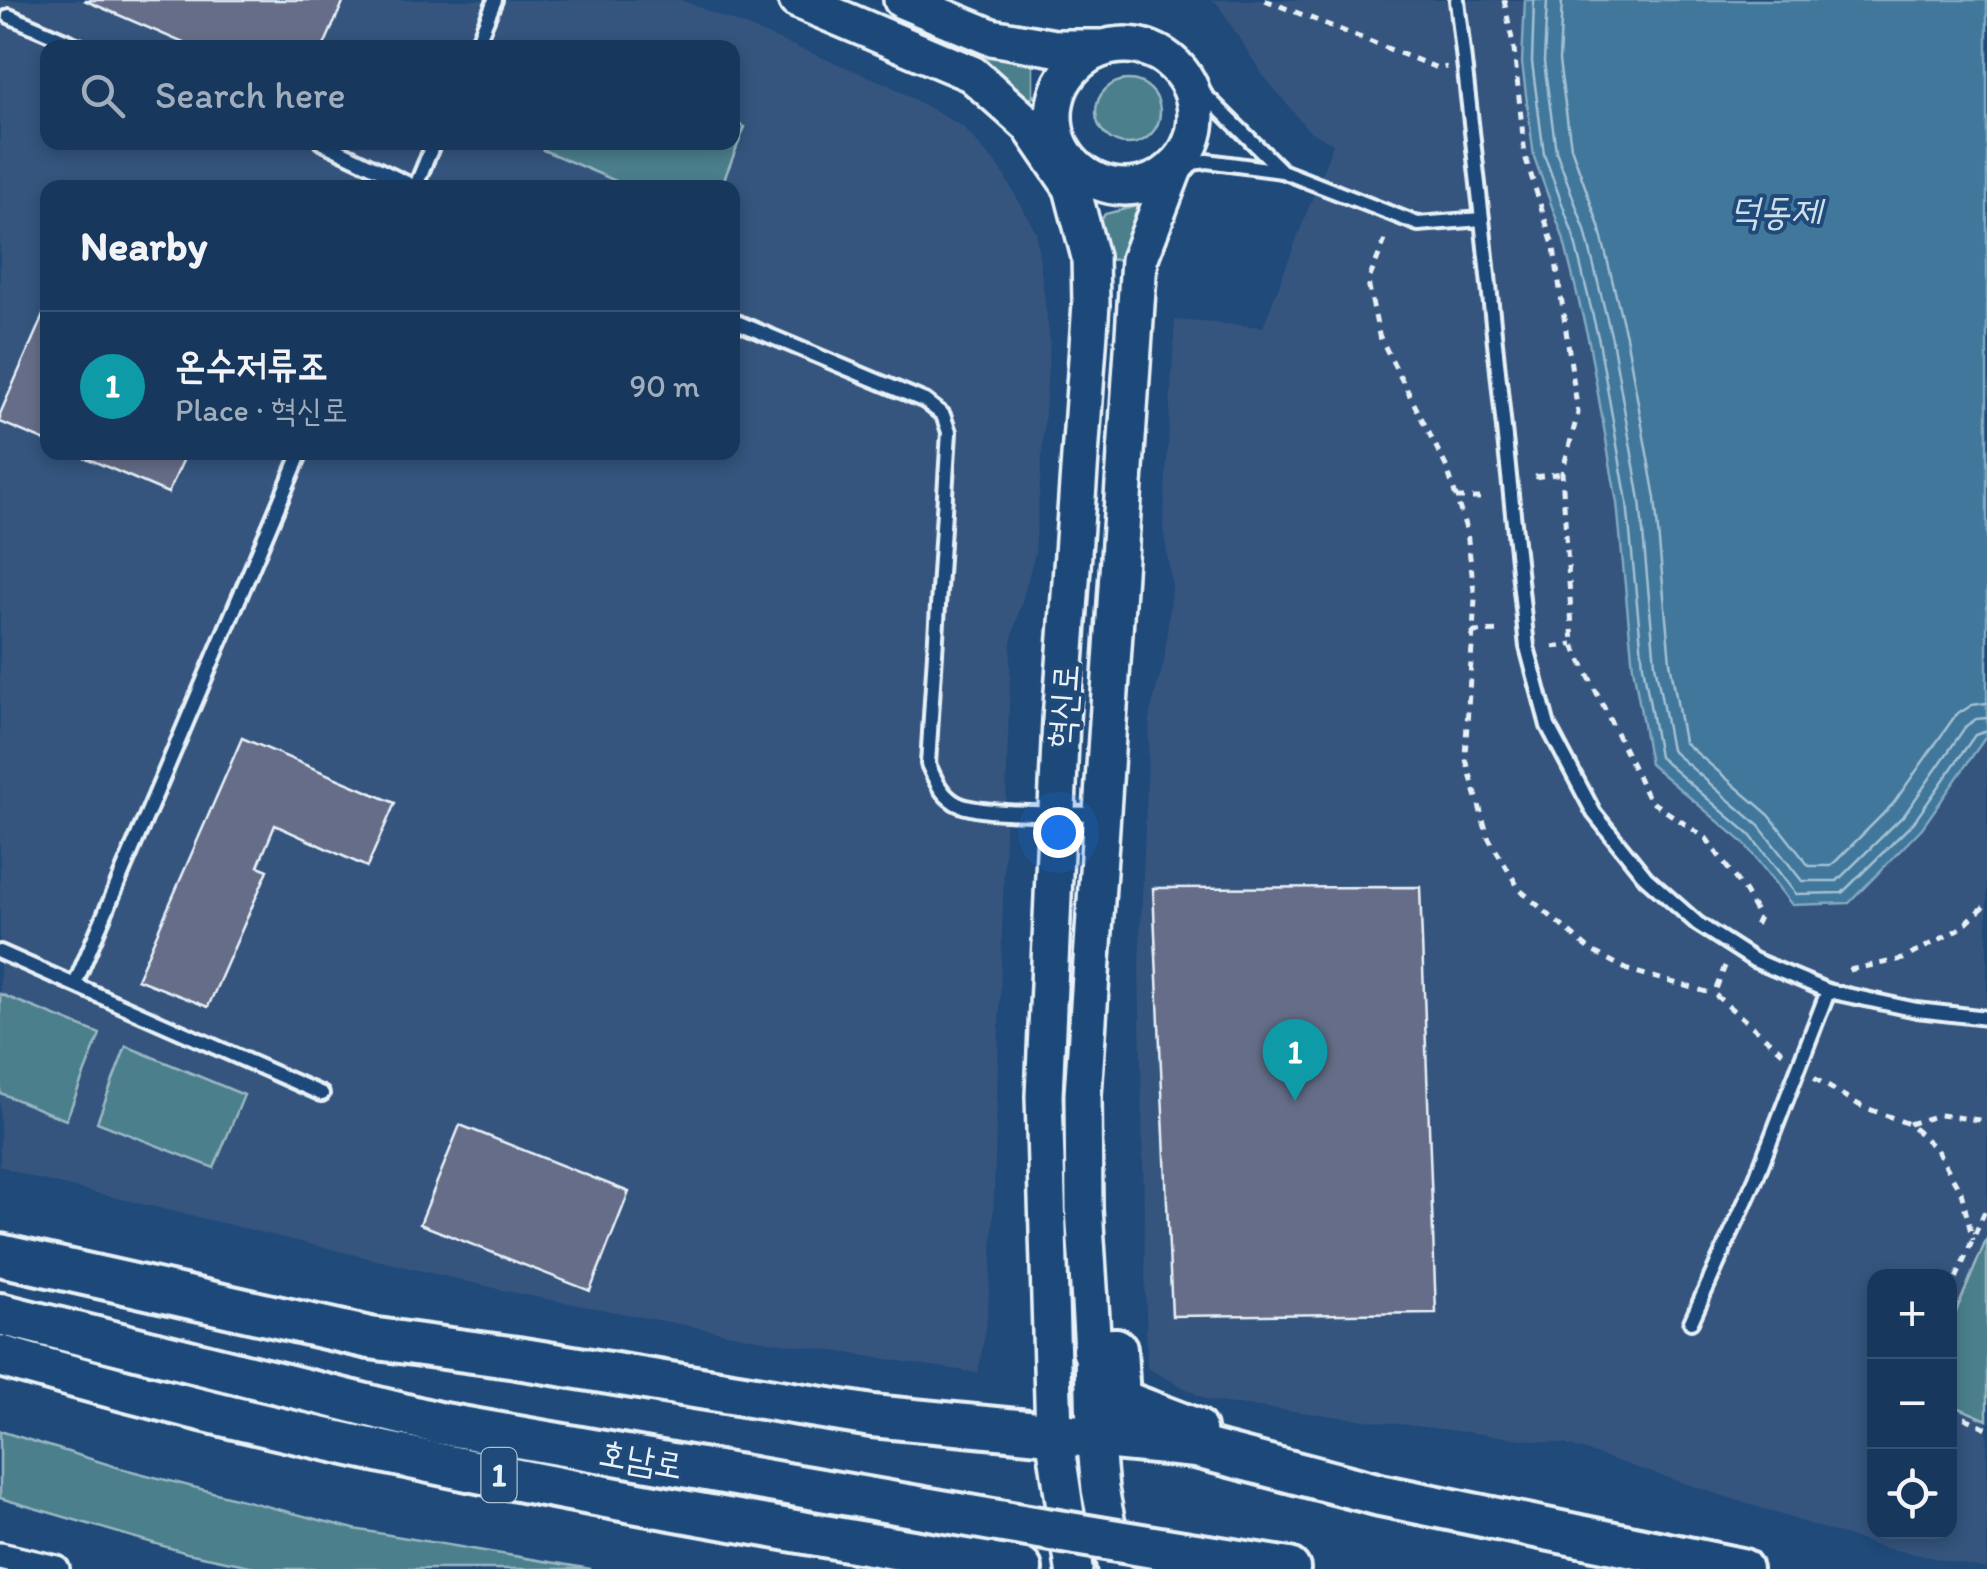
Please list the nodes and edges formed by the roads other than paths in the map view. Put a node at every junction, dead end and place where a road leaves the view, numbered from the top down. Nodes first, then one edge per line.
1 (495, 0) edge
2 (796, 0) edge
3 (902, 0) edge
4 (1458, 0) edge
5 (9, 16) dead end
6 (64, 40) edge
7 (478, 40) edge
8 (1104, 48) junction
9 (1183, 73) junction
10 (338, 150) edge
11 (431, 150) edge
12 (1063, 161) junction
13 (1175, 166) junction
14 (1282, 171) junction
15 (401, 180) edge
16 (419, 180) edge
17 (1482, 219) junction
18 (740, 323) edge
19 (298, 460) edge
20 (1056, 812) junction
21 (1101, 814) junction
22 (0, 952) edge
23 (74, 984) junction
24 (1828, 991) junction
25 (1987, 1018) edge
26 (322, 1094) dead end
27 (0, 1256) edge
28 (0, 1314) edge
29 (1691, 1322) dead end
30 (1093, 1350) junction
31 (0, 1356) edge
32 (1054, 1434) junction
33 (1095, 1435) junction
34 (1196, 1447) junction
35 (0, 1556) edge
36 (1013, 1568) edge
37 (56, 1569) edge
38 (1074, 1569) edge
39 (1116, 1569) edge
40 (1290, 1569) edge
41 (1741, 1569) edge

1 - 7 lane
2 - 12 main road, 혁신로
3 - 8 main road
4 - 17 lane
5 - 6 lane
8 - 9 main road
8 - 12 main road, 혁신로
9 - 13 main road, 혁신로
9 - 14 lane
10 - 15 lane
11 - 16 lane
12 - 13 main road
12 - 20 main road, 혁신로
13 - 14 lane
13 - 21 main road, 혁신로
14 - 17 lane
17 - 24 lane
18 - 20 lane
19 - 23 lane
20 - 21 lane
20 - 32 main road, 혁신로
21 - 30 main road, 혁신로
22 - 23 lane
23 - 26 lane
24 - 25 lane
24 - 29 lane
27 - 32 highway
28 - 40 highway, 호남로 / 1, bridge
30 - 33 main road, 혁신로
30 - 34 highway
31 - 36 highway, 호남로 / 1
32 - 33 highway
32 - 38 main road, 혁신로
33 - 34 highway
33 - 39 main road, 혁신로
34 - 41 highway
35 - 37 street

